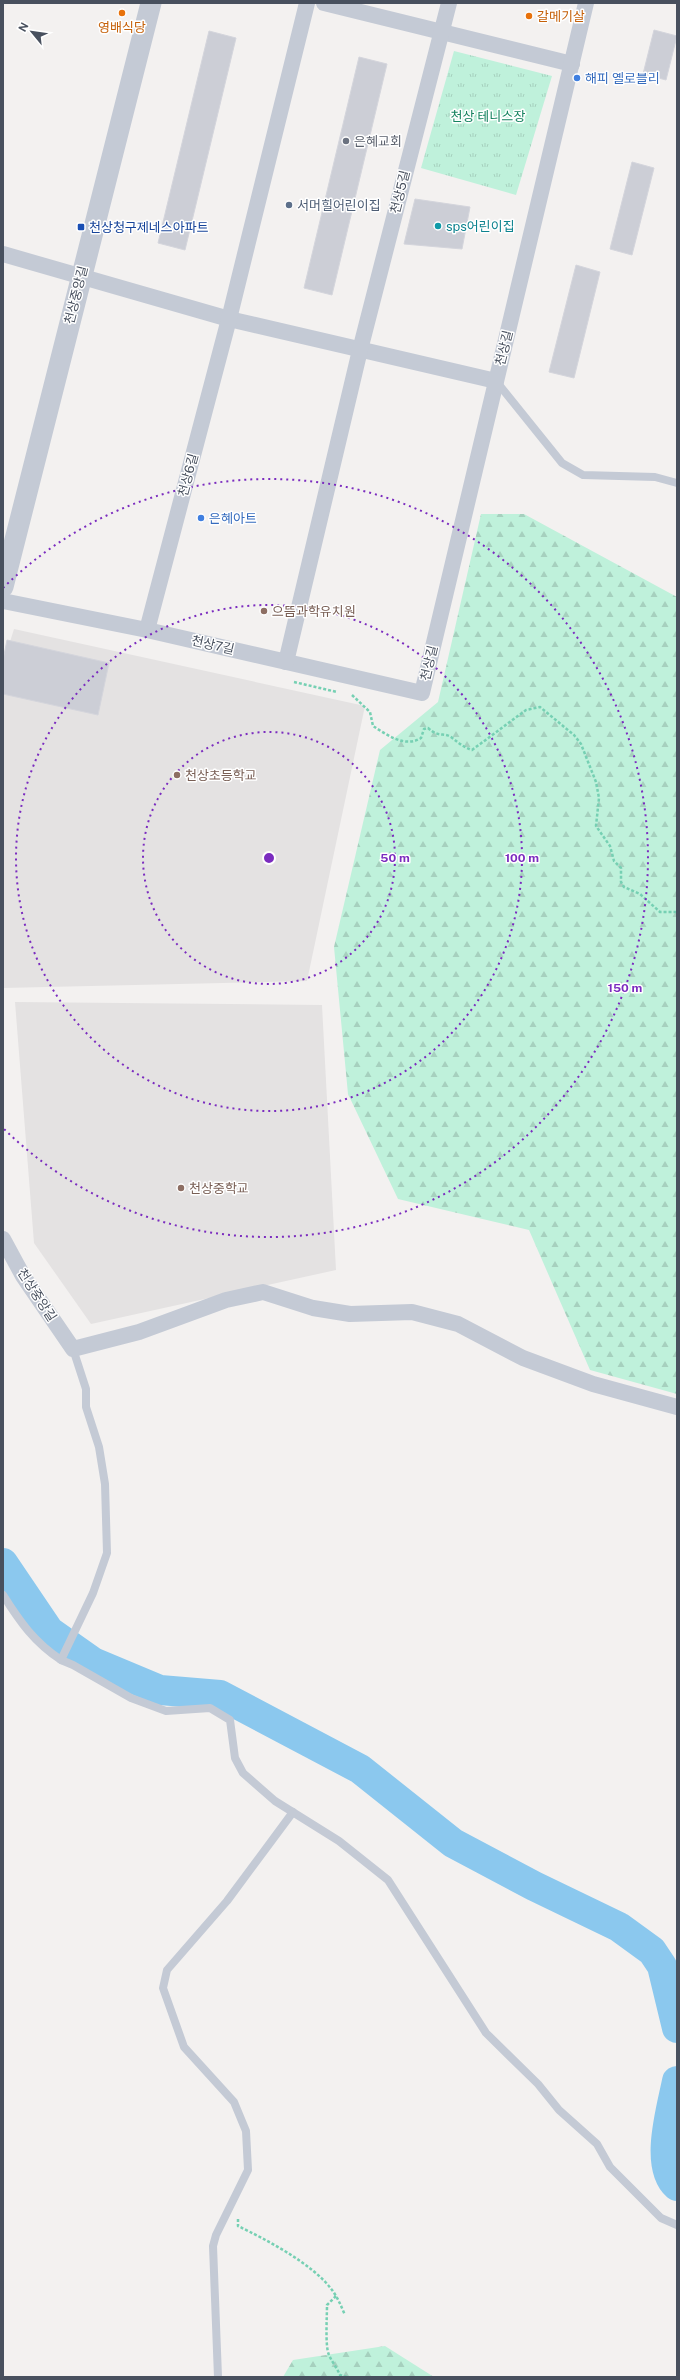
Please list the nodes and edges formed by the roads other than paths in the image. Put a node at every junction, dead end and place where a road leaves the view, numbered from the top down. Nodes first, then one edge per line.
1 (151, 3) edge
2 (306, 3) edge
3 (324, 3) edge
4 (449, 3) edge
5 (586, 3) edge
6 (441, 33) junction
7 (572, 64) junction
8 (3, 254) edge
9 (80, 276) junction
10 (229, 319) junction
11 (360, 350) junction
12 (496, 381) junction
13 (677, 483) edge
14 (3, 587) edge
15 (3, 601) edge
16 (147, 630) junction
17 (286, 662) junction
18 (422, 693) joint
19 (3, 1239) edge
20 (73, 1349) junction
21 (677, 1406) edge
22 (3, 1595) edge
23 (63, 1656) junction
24 (293, 1812) junction
25 (677, 2225) edge
26 (218, 2377) edge

1 - 9 street, 천상중앙길
2 - 10 street
3 - 6 street
4 - 6 street, 천상5길
5 - 7 street, 천상길
6 - 7 street
6 - 11 street, 천상5길
7 - 12 street, 천상길
8 - 9 street
9 - 10 street
9 - 14 street, 천상중앙길
10 - 11 street
10 - 16 street, 천상6길
11 - 12 street
11 - 17 street
12 - 13 lane
12 - 18 street, 천상길
15 - 16 street, 천상7길
16 - 17 street, 천상7길
17 - 18 street, 천상7길
19 - 20 street, 천상중앙길
20 - 21 street
20 - 23 lane
22 - 23 lane
23 - 24 lane
24 - 25 lane
24 - 26 lane

